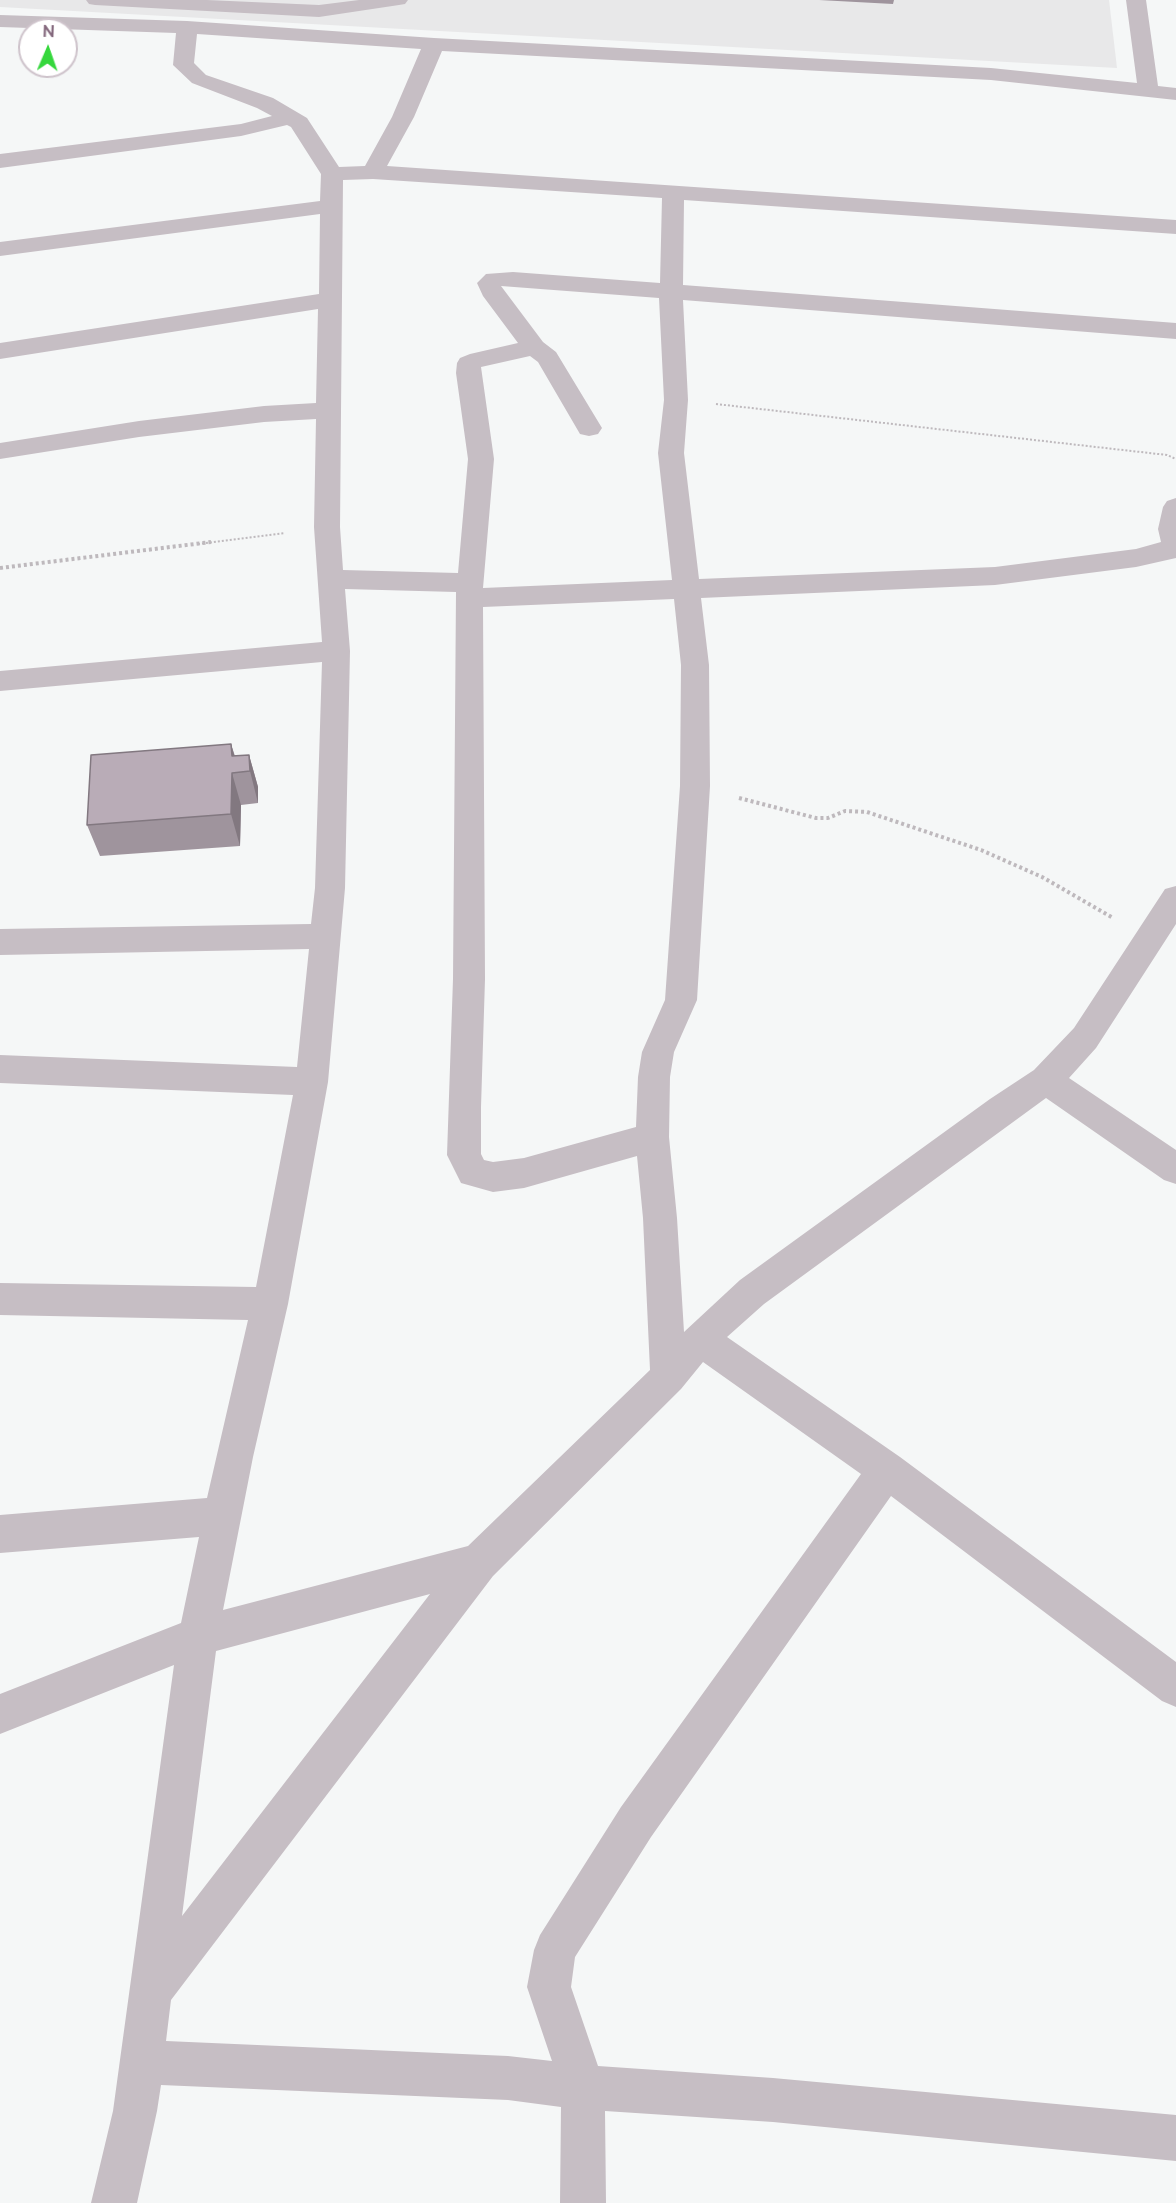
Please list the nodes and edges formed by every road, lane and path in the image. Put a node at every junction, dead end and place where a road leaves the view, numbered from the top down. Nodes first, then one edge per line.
1 (95, 0) edge
2 (399, 0) edge
3 (1136, 0) edge
4 (0, 21) edge
5 (187, 27) junction
6 (434, 44) junction
7 (1148, 90) junction
8 (1176, 94) edge
9 (290, 118) junction
10 (0, 162) edge
11 (373, 172) junction
12 (332, 174) junction
13 (673, 192) junction
14 (331, 206) junction
15 (1176, 227) edge
16 (0, 249) edge
17 (671, 293) junction
18 (330, 300) junction
19 (1176, 332) edge
20 (534, 347) junction
21 (0, 351) edge
22 (676, 400) junction
23 (330, 410) junction
24 (589, 428) dead end
25 (0, 451) edge
26 (1176, 459) edge
27 (1176, 507) edge
28 (327, 527) junction
29 (1176, 549) edge
30 (0, 568) edge
31 (331, 579) junction
32 (688, 590) junction
33 (470, 591) junction
34 (336, 651) junction
35 (0, 681) edge
36 (695, 786) junction
37 (1176, 898) edge
38 (325, 936) junction
39 (1150, 939) junction
40 (0, 942) edge
41 (0, 1069) edge
42 (1046, 1080) junction
43 (312, 1082) junction
44 (652, 1137) junction
45 (1176, 1169) edge
46 (0, 1299) edge
47 (270, 1304) junction
48 (700, 1339) junction
49 (668, 1377) junction
50 (887, 1470) junction
51 (224, 1515) junction
52 (0, 1534) edge
53 (479, 1562) junction
54 (198, 1636) junction
55 (1176, 1687) edge
56 (0, 1714) edge
57 (152, 1991) junction
58 (142, 2062) junction
59 (583, 2086) junction
60 (1176, 2138) edge
61 (114, 2203) edge
62 (583, 2203) edge

1 - 2 lane
3 - 7 street
4 - 5 street
5 - 6 street
5 - 9 street
6 - 7 street
6 - 11 street
7 - 8 street
9 - 10 street
9 - 12 street
11 - 12 street
11 - 13 street
12 - 14 street
13 - 15 street
13 - 17 street
14 - 16 street
14 - 18 street
17 - 19 street
17 - 20 street
17 - 22 street
18 - 21 street
18 - 23 street
20 - 24 street
20 - 33 street
22 - 26 path
22 - 32 street
23 - 25 street
23 - 28 street
27 - 29 street
28 - 30 path
28 - 31 street
29 - 32 street
31 - 33 street
31 - 34 street
32 - 33 street
32 - 36 street
33 - 44 street
34 - 35 street
34 - 38 street
36 - 39 path
36 - 44 street
37 - 39 street
38 - 40 street
38 - 43 street
39 - 42 street
41 - 43 street
42 - 45 street
42 - 48 street
43 - 47 street
44 - 49 street
46 - 47 street
47 - 51 street
48 - 49 street
48 - 50 street
49 - 53 street
50 - 55 street
50 - 59 street
51 - 52 street
51 - 54 street
53 - 54 street
53 - 57 street
54 - 56 street
54 - 57 street
57 - 58 street
58 - 59 street
58 - 61 street
59 - 60 street
59 - 62 street

